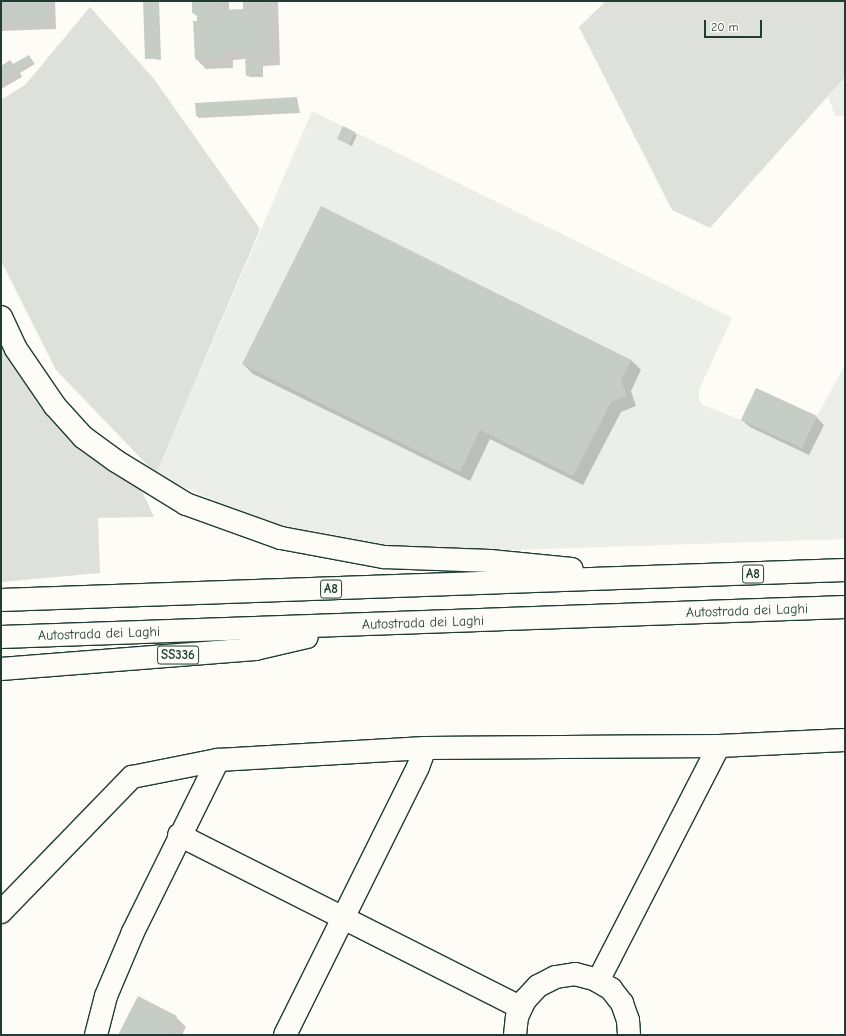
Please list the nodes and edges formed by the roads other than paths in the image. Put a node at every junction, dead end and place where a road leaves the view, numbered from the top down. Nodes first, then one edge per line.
1 (1, 317) edge
2 (845, 570) edge
3 (661, 578) junction
4 (1, 600) edge
5 (845, 608) edge
6 (353, 626) junction
7 (1, 637) edge
8 (1, 669) edge
9 (845, 740) edge
10 (719, 746) junction
11 (424, 748) junction
12 (218, 760) junction
13 (179, 835) junction
14 (1, 912) edge
15 (342, 919) junction
16 (598, 981) junction
17 (521, 1008) junction
18 (293, 1032) edge
19 (96, 1035) edge
20 (515, 1035) edge
21 (629, 1035) edge

1 - 3 main road
2 - 3 main road, A8
3 - 4 main road, A8
5 - 6 main road, Autostrada dei Laghi
6 - 7 main road, Autostrada dei Laghi
6 - 8 main road, SS336
9 - 10 main road
10 - 11 main road
10 - 16 main road
11 - 12 main road
11 - 15 main road
12 - 13 main road
12 - 14 main road
13 - 15 main road
13 - 19 main road
15 - 17 main road
15 - 18 main road
16 - 17 main road
16 - 21 main road
17 - 20 main road

